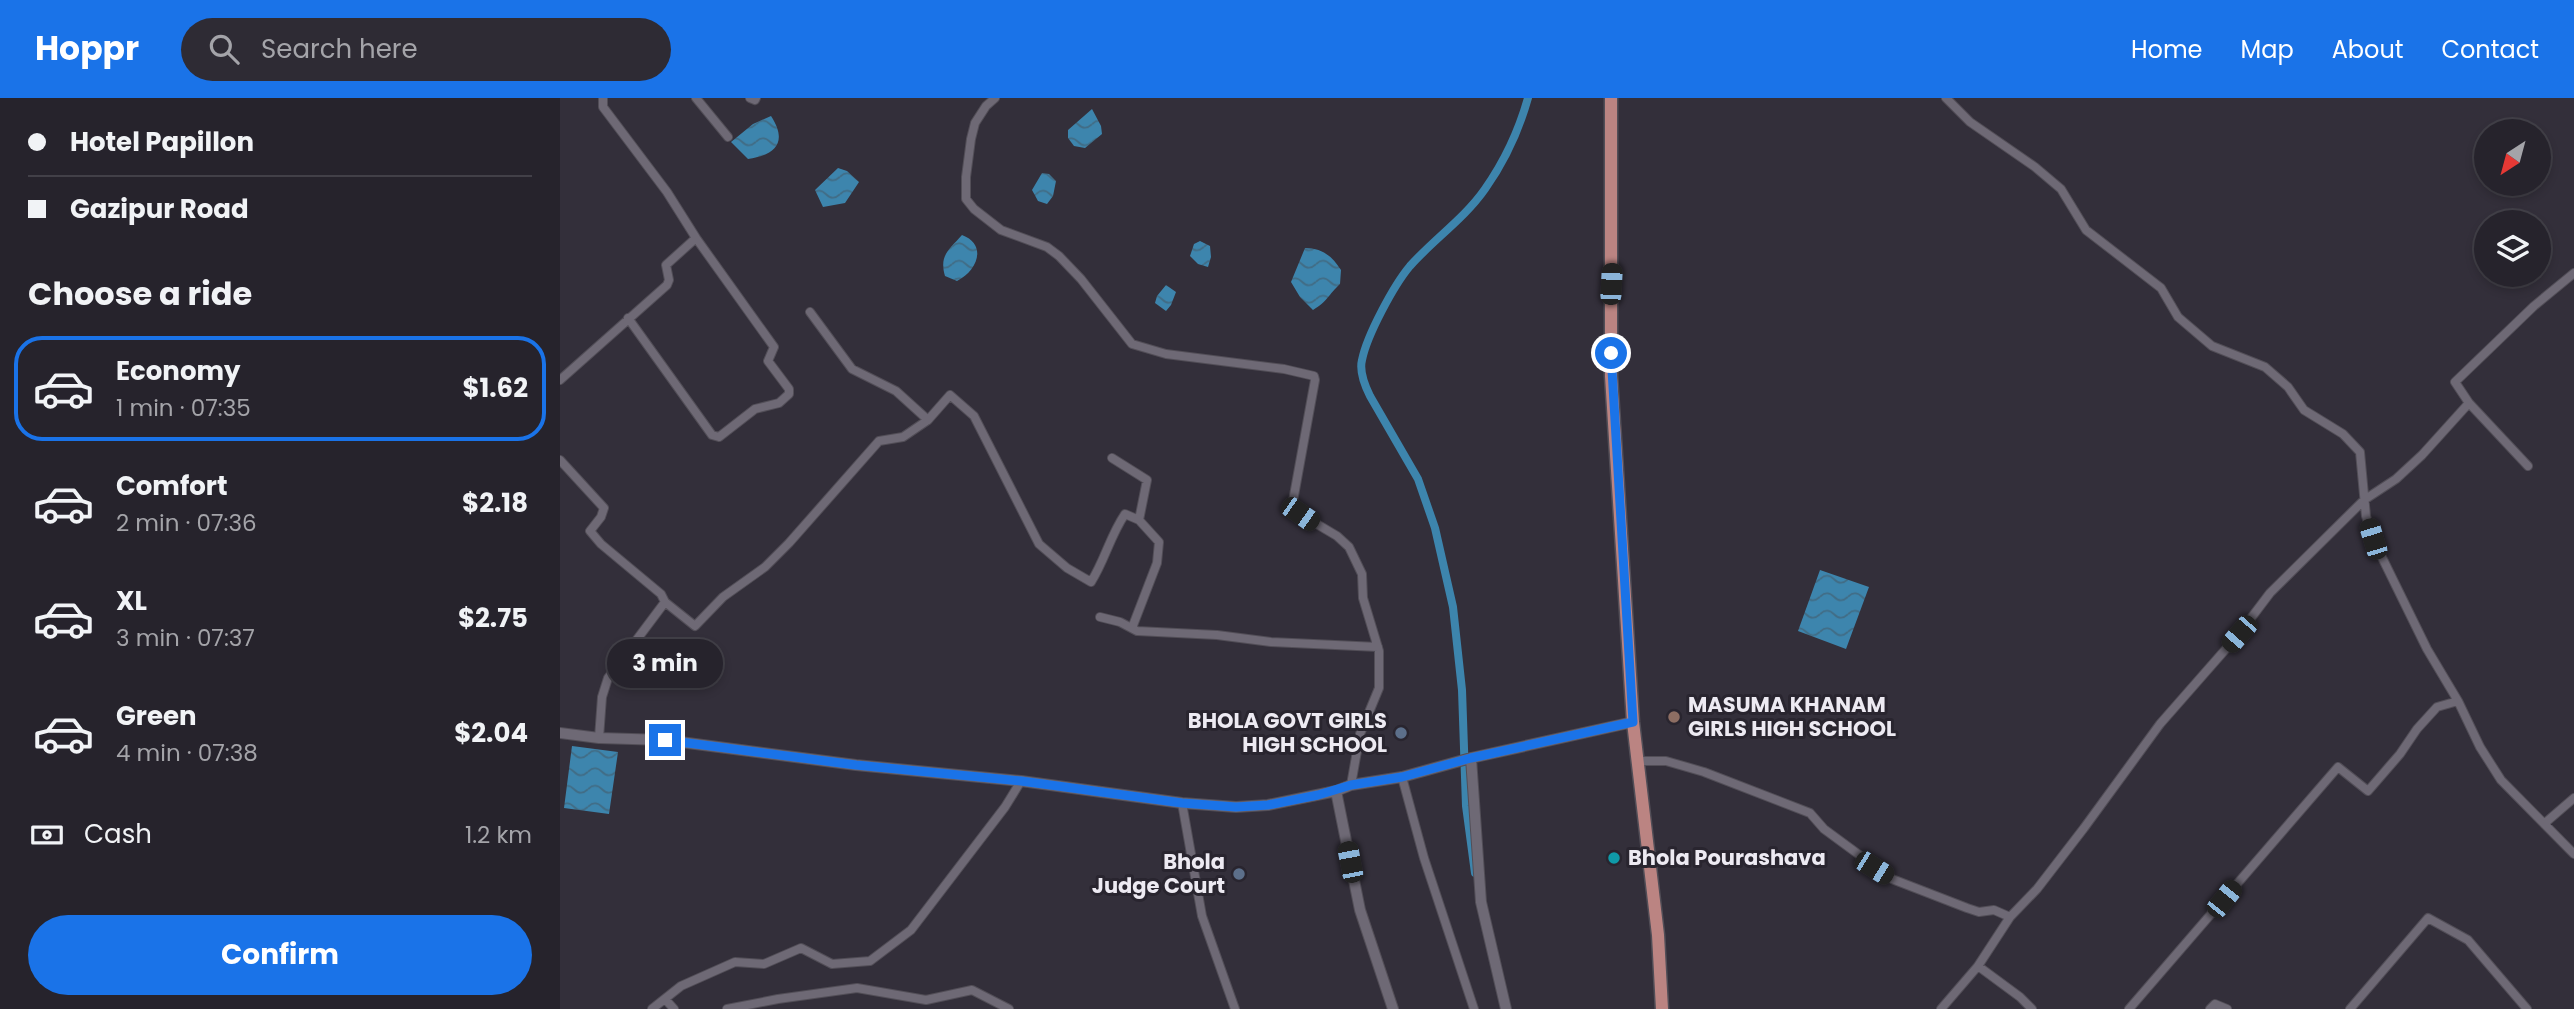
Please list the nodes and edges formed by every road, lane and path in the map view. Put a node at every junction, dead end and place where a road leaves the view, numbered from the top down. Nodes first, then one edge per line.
1 (603, 98) edge
2 (696, 98) edge
3 (750, 98) edge
4 (757, 98) edge
5 (995, 98) edge
6 (1611, 98) edge
7 (1946, 98) edge
8 (727, 137) dead end
9 (696, 238) junction
10 (2574, 273) edge
11 (810, 312) dead end
12 (628, 318) junction
13 (560, 380) edge
14 (2469, 403) junction
15 (928, 420) junction
16 (1112, 458) dead end
17 (560, 460) edge
18 (2528, 466) dead end
19 (2364, 500) junction
20 (1139, 520) junction
21 (665, 602) junction
22 (1100, 617) dead end
23 (1132, 628) junction
24 (1378, 647) junction
25 (2458, 701) junction
26 (1633, 722) junction
27 (560, 733) edge
28 (599, 738) junction
29 (1471, 758) junction
30 (1639, 761) junction
31 (1402, 777) junction
32 (1021, 781) junction
33 (1351, 785) junction
34 (1336, 791) junction
35 (2574, 798) edge
36 (1182, 803) junction
37 (2545, 823) junction
38 (2574, 854) edge
39 (2010, 917) junction
40 (1978, 966) junction
41 (665, 999) junction
42 (652, 1009) edge
43 (674, 1009) edge
44 (727, 1009) edge
45 (1009, 1009) edge
46 (1235, 1009) edge
47 (1393, 1009) edge
48 (1474, 1009) edge
49 (1506, 1009) edge
50 (1662, 1009) edge
51 (1941, 1009) edge
52 (2032, 1009) edge
53 (2129, 1009) edge
54 (2210, 1009) edge
55 (2227, 1009) edge
56 (2350, 1009) edge
57 (2527, 1009) edge

1 - 9 street
2 - 8 street
3 - 4 street
5 - 24 street
6 - 26 main road
7 - 19 street
9 - 12 street
9 - 12 street
10 - 14 street
11 - 15 street
12 - 13 street
14 - 18 street
14 - 19 street
15 - 20 street
15 - 21 street
16 - 20 street
17 - 21 street
19 - 25 street
19 - 39 street
20 - 23 street
21 - 28 street
22 - 23 street
23 - 24 street
24 - 33 street
25 - 37 street
25 - 53 street
26 - 29 street
26 - 30 main road
27 - 28 street
28 - 32 street
29 - 31 street
29 - 49 street
30 - 39 street
30 - 50 main road
31 - 33 street
31 - 48 street
32 - 36 street
32 - 41 street
33 - 34 street
34 - 36 street
34 - 47 street
35 - 37 street
36 - 46 street
37 - 38 street
39 - 40 street
40 - 51 street
40 - 52 street
41 - 42 street
41 - 43 street
44 - 45 street
54 - 55 street
56 - 57 street

